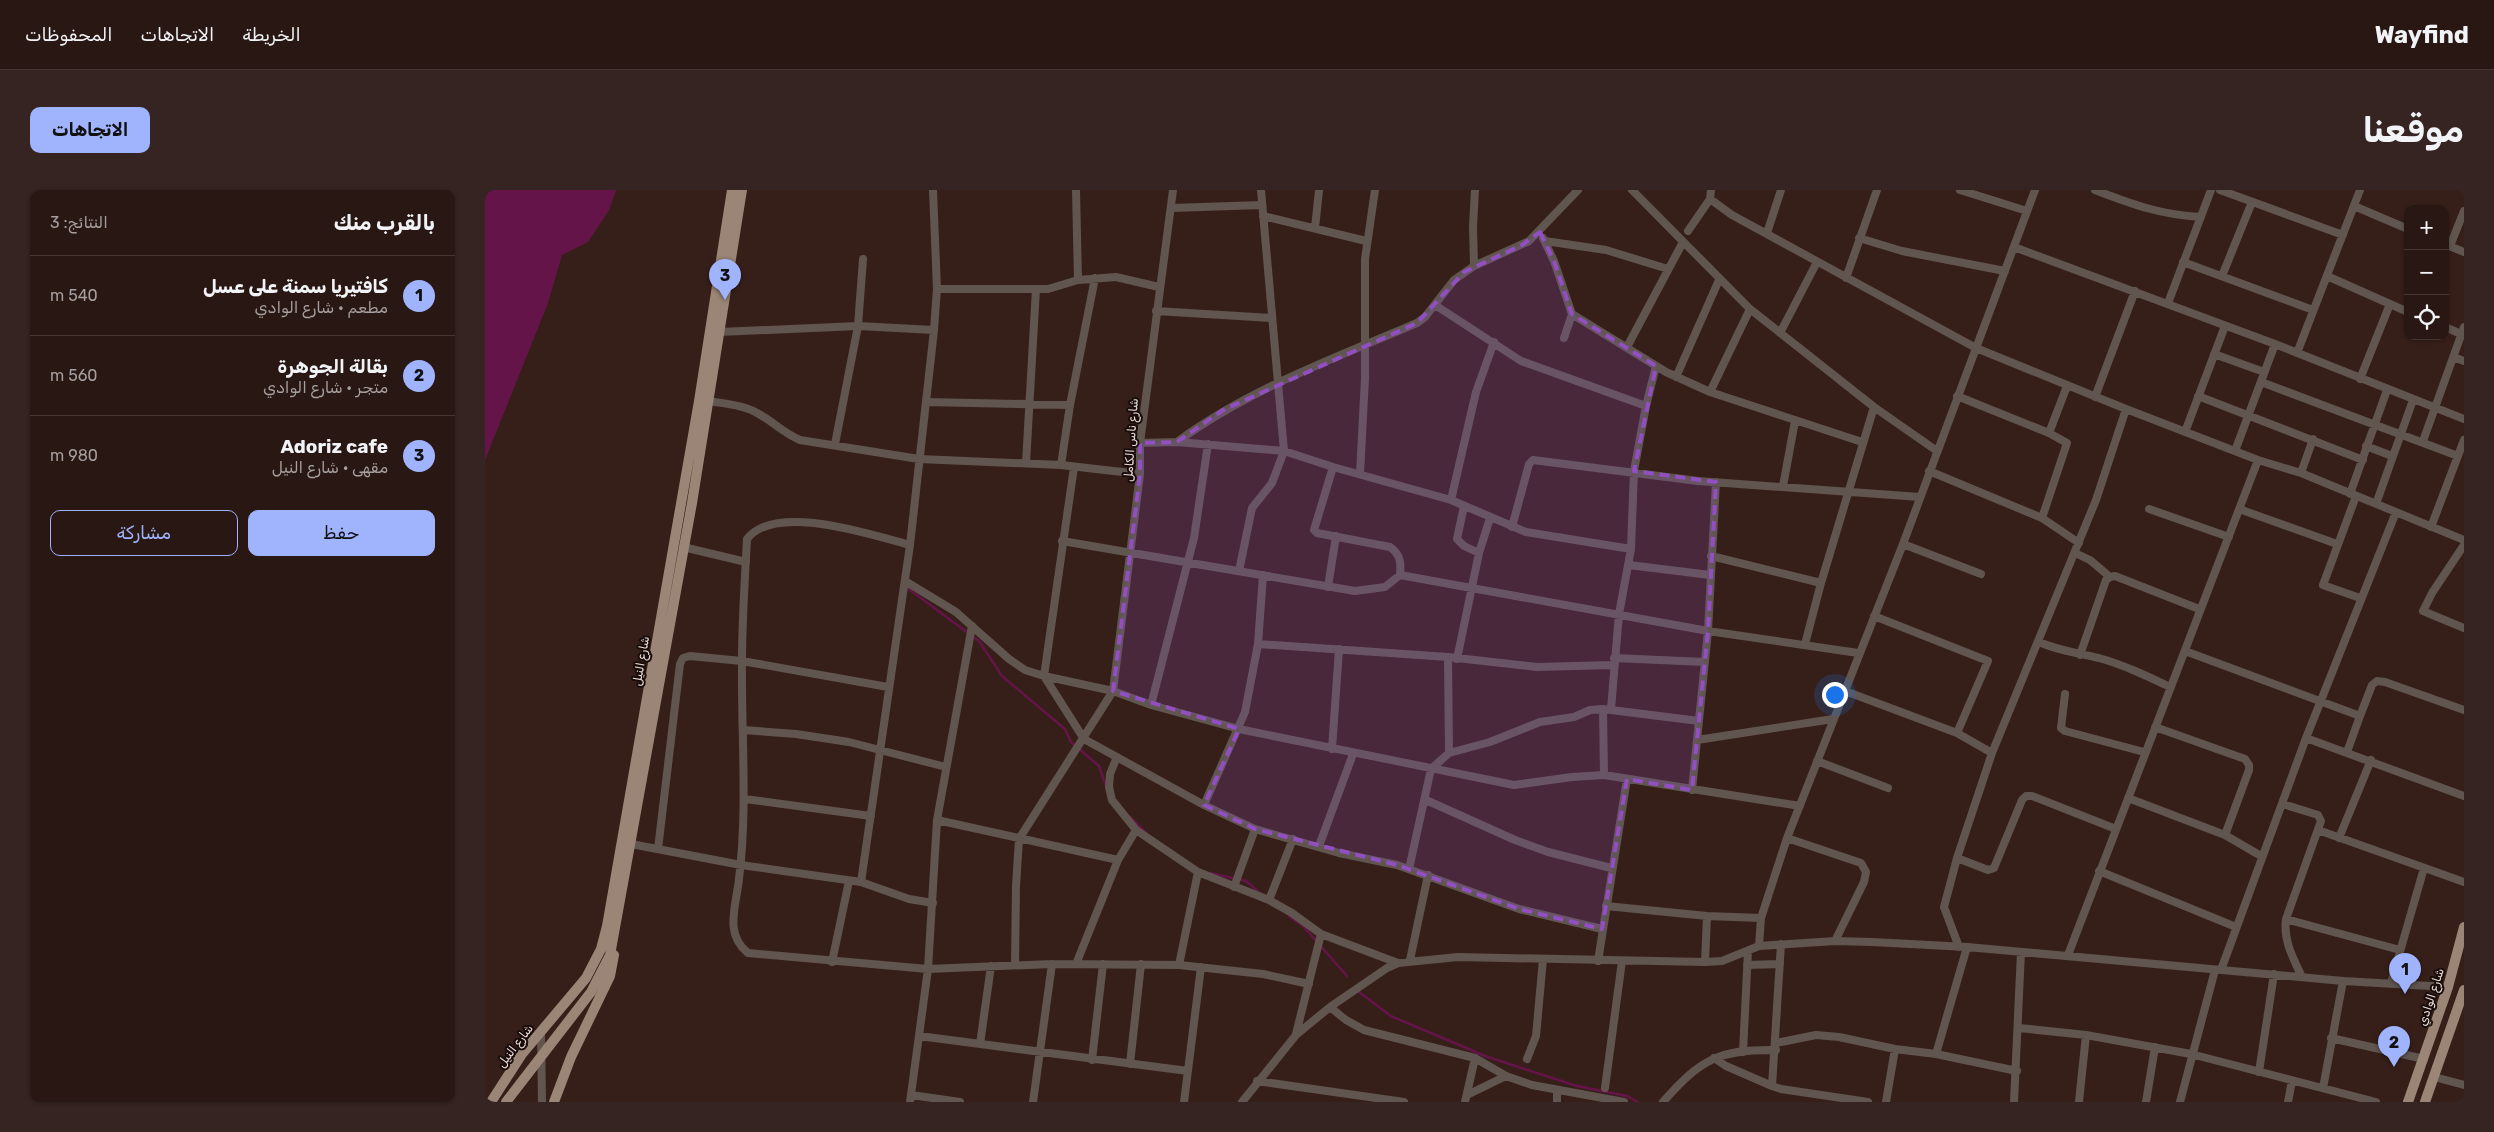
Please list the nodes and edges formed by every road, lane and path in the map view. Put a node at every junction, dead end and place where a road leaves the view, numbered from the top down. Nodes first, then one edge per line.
1 (732, 190) edge
2 (742, 190) edge
3 (933, 190) edge
4 (1076, 190) edge
5 (1173, 190) edge
6 (1261, 190) edge
7 (1319, 190) edge
8 (1375, 190) edge
9 (1475, 190) edge
10 (1578, 190) edge
11 (1632, 190) edge
12 (1711, 190) edge
13 (1781, 190) edge
14 (1877, 190) edge
15 (1960, 190) edge
16 (2035, 190) edge
17 (2095, 190) edge
18 (2211, 190) edge
19 (2221, 190) edge
20 (2360, 190) edge
21 (1710, 199) junction
22 (2252, 202) junction
23 (1262, 205) junction
24 (2354, 206) junction
25 (1172, 208) junction
26 (2027, 211) junction
27 (2464, 211) edge
28 (1263, 216) junction
29 (2201, 217) junction
30 (2404, 227) edge
31 (1315, 228) junction
32 (1688, 231) dead end
33 (1539, 232) junction
34 (1767, 233) junction
35 (2343, 235) junction
36 (1859, 238) junction
37 (1366, 241) junction
38 (1545, 241) junction
39 (1683, 242) junction
40 (2449, 243) edge
41 (2449, 245) edge
42 (2014, 247) junction
43 (2464, 252) edge
44 (863, 259) dead end
45 (1817, 262) junction
46 (2183, 262) junction
47 (1474, 266) junction
48 (1668, 269) junction
49 (2005, 271) junction
50 (2222, 276) junction
51 (2327, 276) junction
52 (1095, 278) junction
53 (1846, 278) junction
54 (1078, 280) junction
55 (1719, 280) junction
56 (1159, 286) junction
57 (937, 289) junction
58 (1036, 289) junction
59 (2135, 292) junction
60 (2168, 303) junction
61 (2390, 304) junction
62 (1435, 305) junction
63 (1749, 309) junction
64 (2313, 310) junction
65 (2404, 310) edge
66 (1156, 311) junction
67 (1572, 314) junction
68 (1271, 318) junction
69 (858, 326) junction
70 (2225, 326) junction
71 (2449, 328) edge
72 (934, 330) junction
73 (2463, 331) edge
74 (719, 332) junction
75 (1780, 333) junction
76 (1564, 338) dead end
77 (1494, 342) junction
78 (2275, 344) junction
79 (1366, 345) junction
80 (1627, 347) junction
81 (1976, 348) junction
82 (2297, 353) junction
83 (2214, 354) junction
84 (2453, 357) junction
85 (2464, 361) edge
86 (1656, 366) junction
87 (2264, 372) junction
88 (1676, 377) junction
89 (2360, 379) junction
90 (2261, 382) junction
91 (1278, 383) junction
92 (2067, 386) junction
93 (2387, 390) junction
94 (1710, 392) junction
95 (1957, 396) junction
96 (2198, 396) junction
97 (2095, 397) junction
98 (2413, 400) junction
99 (709, 401) junction
100 (926, 402) junction
101 (1030, 404) junction
102 (1070, 405) junction
103 (1646, 406) junction
104 (1874, 407) junction
105 (2435, 408) junction
106 (2126, 409) junction
107 (2248, 415) junction
108 (2464, 419) edge
109 (1795, 421) junction
110 (2375, 423) junction
111 (2185, 432) junction
112 (2049, 433) junction
113 (2401, 433) junction
114 (2313, 439) junction
115 (2464, 440) edge
116 (1177, 442) junction
117 (1862, 442) junction
118 (2423, 442) junction
119 (1140, 443) junction
120 (835, 444) junction
121 (1208, 444) junction
122 (2366, 446) junction
123 (1284, 451) junction
124 (1937, 451) junction
125 (2235, 452) junction
126 (2392, 456) junction
127 (2458, 456) junction
128 (919, 459) junction
129 (2258, 460) junction
130 (2363, 460) junction
131 (1025, 463) junction
132 (1061, 465) junction
133 (1074, 467) junction
134 (1333, 467) junction
135 (1634, 471) junction
136 (1929, 471) junction
137 (1140, 474) junction
138 (1361, 474) junction
139 (2301, 474) junction
140 (1716, 482) junction
141 (1783, 486) junction
142 (1848, 491) junction
143 (2353, 495) junction
144 (1920, 496) junction
145 (1451, 500) junction
146 (2376, 504) junction
147 (1464, 506) junction
148 (2149, 509) dead end
149 (2239, 509) junction
150 (2396, 512) junction
151 (1490, 518) junction
152 (2042, 518) junction
153 (1512, 527) junction
154 (2431, 527) junction
155 (1336, 536) junction
156 (2229, 537) junction
157 (2464, 540) edge
158 (1062, 541) junction
159 (2079, 543) junction
160 (909, 544) junction
161 (1903, 544) junction
162 (2337, 544) junction
163 (2464, 545) edge
164 (683, 547) junction
165 (1631, 549) junction
166 (1131, 551) junction
167 (1479, 553) junction
168 (2075, 553) junction
169 (1711, 556) junction
170 (746, 562) junction
171 (1188, 562) junction
172 (1629, 565) junction
173 (1239, 571) junction
174 (1981, 574) dead end
175 (1263, 575) junction
176 (1400, 575) junction
177 (1710, 575) junction
178 (2110, 577) junction
179 (905, 581) junction
180 (1821, 582) junction
181 (1328, 587) junction
182 (1472, 587) junction
183 (2360, 598) junction
184 (2199, 609) junction
185 (1619, 614) junction
186 (1874, 616) junction
187 (972, 626) junction
188 (2464, 628) edge
189 (1708, 631) junction
190 (2039, 642) junction
191 (1258, 644) junction
192 (1805, 644) junction
193 (1339, 650) junction
194 (2185, 651) junction
195 (1858, 653) junction
196 (2080, 655) junction
197 (1448, 657) junction
198 (1457, 659) junction
199 (741, 660) junction
200 (1614, 661) junction
201 (1705, 662) junction
202 (1044, 676) junction
203 (888, 687) junction
204 (2170, 688) junction
205 (1113, 691) junction
206 (1845, 691) junction
207 (2065, 694) dead end
208 (2321, 700) junction
209 (1151, 705) junction
210 (1607, 709) junction
211 (2464, 710) edge
212 (2360, 716) junction
213 (1833, 719) junction
214 (1699, 721) junction
215 (2155, 727) junction
216 (1239, 729) junction
217 (743, 730) junction
218 (1957, 734) junction
219 (1084, 738) junction
220 (2306, 738) junction
221 (1697, 740) junction
222 (1332, 749) junction
223 (881, 750) junction
224 (2144, 752) junction
225 (2347, 752) junction
226 (1449, 753) junction
227 (1992, 753) junction
228 (1353, 754) junction
229 (1117, 757) junction
230 (2371, 760) junction
231 (1817, 761) junction
232 (945, 767) junction
233 (1431, 769) junction
234 (1604, 775) junction
235 (1627, 779) junction
236 (1888, 788) dead end
237 (1691, 790) junction
238 (2464, 796) edge
239 (2128, 798) junction
240 (745, 800) junction
241 (1426, 800) junction
242 (2283, 804) junction
243 (1204, 805) junction
244 (1800, 806) junction
245 (871, 816) junction
246 (937, 820) junction
247 (1255, 829) junction
248 (2116, 829) junction
249 (1136, 830) junction
250 (2318, 830) junction
251 (2225, 836) junction
252 (1787, 838) junction
253 (2339, 838) junction
254 (1019, 839) junction
255 (1293, 839) junction
256 (631, 844) junction
257 (1319, 846) junction
258 (658, 849) junction
259 (2261, 856) junction
260 (1957, 858) junction
261 (1118, 860) junction
262 (741, 865) junction
263 (1611, 868) junction
264 (2423, 868) junction
265 (1409, 869) junction
266 (2099, 871) junction
267 (1198, 872) junction
268 (1428, 875) junction
269 (849, 881) junction
270 (861, 882) junction
271 (2464, 882) edge
272 (1234, 887) junction
273 (1269, 900) junction
274 (933, 902) junction
275 (1606, 906) junction
276 (1707, 916) junction
277 (1761, 918) junction
278 (2286, 919) junction
279 (2236, 927) junction
280 (2464, 927) edge
281 (1602, 929) junction
282 (1321, 934) junction
283 (1835, 941) junction
284 (613, 943) junction
285 (1781, 944) junction
286 (1759, 946) junction
287 (1963, 947) junction
288 (2400, 950) junction
289 (1748, 951) junction
290 (2021, 952) junction
291 (2068, 955) junction
292 (1543, 959) junction
293 (1410, 960) junction
294 (1598, 961) junction
295 (1622, 961) junction
296 (832, 962) junction
297 (1705, 962) junction
298 (1398, 963) junction
299 (1053, 964) junction
300 (1076, 964) junction
301 (1103, 964) junction
302 (1141, 964) junction
303 (1747, 964) junction
304 (1780, 964) junction
305 (1015, 965) junction
306 (1179, 965) junction
307 (991, 966) junction
308 (1201, 967) junction
309 (928, 970) junction
310 (2218, 970) junction
311 (2274, 974) junction
312 (2302, 977) junction
313 (2343, 981) junction
314 (2391, 983) junction
315 (1309, 984) junction
316 (2448, 987) junction
317 (2464, 990) edge
318 (1330, 1007) junction
319 (2019, 1028) junction
320 (541, 1032) junction
321 (1296, 1035) junction
322 (2086, 1035) junction
323 (919, 1036) junction
324 (2331, 1038) junction
325 (980, 1044) junction
326 (1776, 1046) junction
327 (2155, 1047) junction
328 (1895, 1048) junction
329 (1743, 1052) junction
330 (541, 1054) junction
331 (1041, 1054) junction
332 (1936, 1054) junction
333 (2191, 1054) junction
334 (1475, 1058) junction
335 (1713, 1058) junction
336 (1527, 1059) dead end
337 (2424, 1059) junction
338 (1092, 1060) junction
339 (1130, 1064) junction
340 (1188, 1071) junction
341 (2017, 1071) junction
342 (2259, 1072) junction
343 (1506, 1076) junction
344 (2434, 1078) junction
345 (1257, 1081) junction
346 (2292, 1081) junction
347 (2464, 1085) edge
348 (1772, 1086) junction
349 (1605, 1088) dead end
350 (2323, 1088) junction
351 (1557, 1091) junction
352 (911, 1098) edge
353 (1466, 1098) edge
354 (1810, 1098) edge
355 (1606, 1100) edge
356 (1837, 1100) edge
357 (491, 1102) edge
358 (506, 1102) edge
359 (542, 1102) edge
360 (555, 1102) edge
361 (960, 1102) edge
362 (1033, 1102) edge
363 (1184, 1102) edge
364 (1242, 1102) edge
365 (1404, 1102) edge
366 (1557, 1102) edge
367 (1624, 1102) edge
368 (1663, 1102) edge
369 (1869, 1102) edge
370 (1886, 1102) edge
371 (2014, 1102) edge
372 (2079, 1102) edge
373 (2146, 1102) edge
374 (2180, 1102) edge
375 (2288, 1102) edge
376 (2376, 1102) edge
377 (2408, 1102) edge
378 (2425, 1102) edge

1 - 320 main road, شارع النيل
2 - 74 main road, شارع النيل
3 - 57 street
4 - 54 street
5 - 25 street, شارع ناس الكامل
6 - 23 street
7 - 31 street
8 - 37 street
9 - 47 street
10 - 33 street
11 - 39 street
12 - 21 street
13 - 34 street
14 - 36 street
15 - 26 street
16 - 26 street
17 - 29 street
18 - 29 street
19 - 22 street
20 - 24 street
21 - 32 street
21 - 34 street
22 - 35 street
22 - 50 street
23 - 25 street
23 - 28 street
24 - 30 street
24 - 35 street
25 - 56 street, شارع ناس الكامل
26 - 42 street
27 - 40 street
28 - 31 street
28 - 68 street
29 - 46 street
31 - 37 street
33 - 38 street
33 - 47 street
34 - 45 street
35 - 51 street
36 - 49 street
36 - 53 street
37 - 79 street
38 - 48 street
38 - 67 street
39 - 48 street
39 - 55 street
41 - 43 street
42 - 49 street
42 - 59 street
44 - 69 street
45 - 53 street
45 - 75 street
46 - 50 street
46 - 60 street
47 - 62 street
48 - 80 street
49 - 81 street
50 - 64 street
51 - 61 street
51 - 64 street
52 - 54 street
52 - 56 street
52 - 102 street
53 - 81 street
54 - 58 street
55 - 63 street
55 - 88 street
56 - 66 street, شارع ناس الكامل
57 - 58 street
57 - 72 street
58 - 101 street
59 - 60 street
59 - 97 street
60 - 70 street
61 - 65 street
61 - 89 street
62 - 77 street
62 - 79 street
63 - 75 street
63 - 94 street
64 - 82 street
66 - 68 street
66 - 119 street, شارع ناس الكامل
67 - 76 street
67 - 80 street
68 - 91 street
69 - 72 street
69 - 74 street
69 - 120 street
70 - 78 street
70 - 83 street
71 - 73 street
72 - 100 street
73 - 84 street
74 - 99 main road, شارع النيل
75 - 104 street
77 - 103 street
77 - 145 street
78 - 82 street
78 - 87 street
79 - 91 street
79 - 138 street
80 - 86 street
81 - 92 street
81 - 95 street
82 - 89 street
83 - 87 street
83 - 96 street
84 - 85 street
84 - 105 street
86 - 88 street
86 - 103 street
87 - 90 street
88 - 94 street
89 - 93 street
90 - 107 street
90 - 110 street
91 - 116 street
91 - 123 street
92 - 97 street
92 - 112 street
93 - 98 street
93 - 110 street
94 - 109 street
95 - 112 street
95 - 124 street
96 - 107 street
96 - 111 street
97 - 106 street
98 - 105 street
98 - 113 street
99 - 120 street
99 - 164 main road, شارع النيل
100 - 101 street
100 - 128 street
101 - 102 street
101 - 131 street
102 - 132 street
103 - 135 street
104 - 117 street
104 - 124 street
105 - 108 street
105 - 118 street
106 - 111 street
106 - 159 street
107 - 114 street
107 - 125 street
109 - 117 street
109 - 141 street
110 - 113 street
110 - 122 street
111 - 125 street
112 - 152 street
113 - 118 street
113 - 126 street
114 - 130 street
114 - 139 street
115 - 127 street
116 - 119 street
116 - 121 street
117 - 142 street
118 - 127 street
119 - 137 street, شارع ناس الكامل
120 - 128 street
121 - 123 street
121 - 171 street
122 - 126 street
122 - 130 street
123 - 134 street
123 - 173 street
124 - 136 street
125 - 129 street
126 - 146 street
127 - 154 street
128 - 131 street
128 - 160 street
129 - 139 street
129 - 149 street
130 - 143 street
131 - 132 street
132 - 133 street
133 - 137 street
133 - 158 street
134 - 138 street
134 - 155 street
135 - 140 street
135 - 153 street
135 - 165 street
136 - 144 street
136 - 152 street
137 - 166 street, شارع ناس الكامل
138 - 145 street
139 - 143 street
140 - 141 street
140 - 169 street
141 - 142 street
142 - 144 street
142 - 180 street
143 - 146 street
143 - 162 street
144 - 161 street
145 - 147 street
146 - 150 street
147 - 151 street
147 - 167 street
148 - 156 street
149 - 156 street
149 - 162 street
150 - 154 street
150 - 183 street
151 - 153 street
151 - 167 street
152 - 159 street
153 - 165 street
154 - 157 street
155 - 176 street
155 - 181 street
156 - 184 street
158 - 166 street
158 - 202 street
159 - 168 street
160 - 170 street
160 - 179 street
161 - 174 street
161 - 186 street
162 - 183 street
163 - 188 street
164 - 170 street
164 - 256 main road, شارع النيل
165 - 172 street
166 - 171 street
166 - 205 street, شارع ناس الكامل
167 - 182 street
168 - 178 street
168 - 190 street
169 - 177 street
169 - 180 street
170 - 199 street
171 - 173 street
171 - 209 street
172 - 177 street
172 - 185 street
173 - 175 street
175 - 181 street
175 - 191 street
176 - 181 street
176 - 182 street
177 - 189 street
178 - 184 street
178 - 196 street
179 - 187 street
179 - 203 street
180 - 192 street
182 - 185 street
182 - 198 street
183 - 208 street
184 - 194 street
185 - 189 street
185 - 200 street
186 - 195 street
186 - 218 street
187 - 202 street
187 - 232 street
189 - 192 street
189 - 201 street
190 - 196 street
190 - 227 street
191 - 193 street
191 - 216 street
192 - 195 street
193 - 197 street
193 - 222 street
194 - 204 street
194 - 208 street
195 - 206 street
196 - 204 street
197 - 198 street
197 - 226 street
198 - 200 street
199 - 203 street
199 - 217 street
199 - 258 street
200 - 201 street
200 - 210 street
201 - 214 street
202 - 205 street
202 - 219 street
203 - 223 street
204 - 215 street
205 - 209 street
205 - 219 street
206 - 213 street
206 - 218 street
207 - 224 street
208 - 212 street
208 - 220 street
209 - 216 street
210 - 214 street
210 - 226 street
210 - 234 street
211 - 212 street
212 - 225 street
213 - 221 street
213 - 231 street
214 - 221 street
215 - 224 street
215 - 251 street
216 - 222 street
216 - 243 street
217 - 223 street
217 - 240 street
218 - 227 street
219 - 229 street
219 - 254 street
220 - 225 street
220 - 242 street
221 - 237 street
222 - 228 street
223 - 232 street
223 - 245 street
224 - 239 street
225 - 230 street
226 - 233 street
227 - 260 street
228 - 233 street
228 - 257 street
229 - 243 street
229 - 249 street
230 - 238 street
230 - 253 street
231 - 236 street
231 - 244 street
232 - 246 street
233 - 234 street
233 - 241 street
234 - 235 street
235 - 237 street
235 - 263 street
237 - 244 street
239 - 248 street
239 - 251 street
240 - 245 street
240 - 262 street
241 - 263 street
241 - 265 street
242 - 250 street
242 - 259 street
243 - 247 street
244 - 252 street
245 - 270 street
246 - 254 street
246 - 274 street
247 - 255 street
247 - 272 street
248 - 260 street
248 - 266 street
249 - 261 street
249 - 267 street
250 - 253 street
250 - 278 street
251 - 259 street
252 - 277 street
252 - 283 street
253 - 264 street
254 - 261 street
254 - 305 street
255 - 257 street
255 - 273 street
256 - 258 street
256 - 284 main road, شارع النيل
257 - 265 street
258 - 262 street
259 - 279 street
260 - 287 street
261 - 300 street
262 - 269 street
262 - 296 street
263 - 275 street
264 - 271 street
264 - 288 street
265 - 268 street
266 - 279 street
266 - 291 street
267 - 272 street
267 - 306 street
268 - 281 street
268 - 293 street
269 - 270 street
269 - 296 street
270 - 274 street
272 - 273 street
273 - 282 street
274 - 309 street
275 - 276 street
275 - 281 street
276 - 277 street
276 - 297 street
277 - 286 street
278 - 288 street
278 - 312 street
279 - 310 street
280 - 316 main road, شارع الوادي
281 - 294 street
282 - 298 street
282 - 315 street
283 - 285 street
283 - 287 street
284 - 330 main road, شارع النيل
284 - 360 main road
285 - 286 street
285 - 304 street
286 - 289 street
287 - 290 street
287 - 332 street
288 - 314 street
289 - 297 street
289 - 303 street
290 - 291 street
290 - 319 street
291 - 310 street
292 - 293 street
292 - 294 street
292 - 336 street
293 - 298 street
294 - 295 street
295 - 297 street
295 - 349 street
296 - 309 street
298 - 318 street
299 - 300 street
299 - 305 street
299 - 331 street
300 - 301 street
301 - 302 street
301 - 338 street
302 - 306 street
302 - 339 street
303 - 304 street
303 - 329 street
304 - 326 street
305 - 307 street
306 - 308 street
307 - 309 street
307 - 325 street
308 - 315 street
308 - 340 street
309 - 323 street
310 - 311 street
310 - 333 street
311 - 312 street
311 - 342 street
312 - 313 street
313 - 314 street
313 - 324 street
314 - 316 street
315 - 321 street
316 - 337 main road, شارع الوادي
317 - 344 main road
318 - 321 street
318 - 334 street
319 - 322 street
319 - 341 street
320 - 330 street
320 - 357 main road, شارع النيل
321 - 345 street
322 - 327 street
322 - 372 street
323 - 325 street
323 - 352 street
324 - 337 street
324 - 350 street
325 - 331 street
326 - 328 street
326 - 329 street
326 - 348 street
327 - 333 street
327 - 373 street
328 - 332 street
328 - 370 street
329 - 335 street
330 - 358 main road, شارع النيل
330 - 359 street
331 - 338 street
331 - 362 street
332 - 341 street
333 - 342 street
333 - 374 street
334 - 343 street
334 - 353 street
335 - 348 street
335 - 368 street
337 - 377 main road, شارع الوادي
338 - 339 street
339 - 340 street
340 - 363 street
341 - 371 street
342 - 346 street
343 - 351 street
343 - 353 street
344 - 347 street
344 - 378 main road
345 - 364 street
345 - 365 street
346 - 350 street
346 - 375 street
348 - 354 street
350 - 376 street
351 - 355 street
351 - 366 street
352 - 361 street
354 - 356 street
355 - 367 street
356 - 369 street

